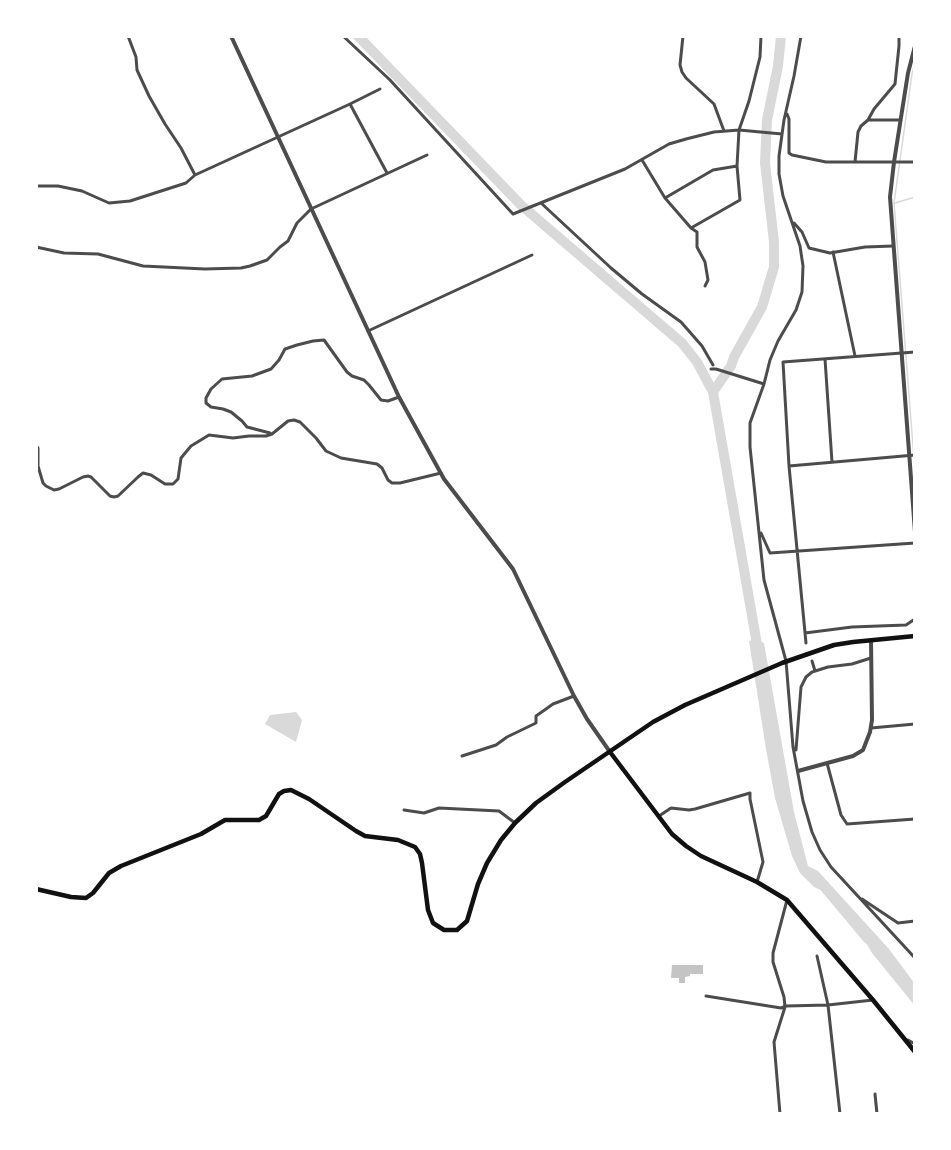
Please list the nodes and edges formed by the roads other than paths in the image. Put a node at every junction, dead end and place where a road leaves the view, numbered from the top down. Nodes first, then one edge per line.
1 (128, 36) edge
2 (231, 36) edge
3 (343, 36) edge
4 (682, 36) edge
5 (761, 36) edge
6 (801, 36) edge
7 (899, 36) edge
8 (915, 46) edge
9 (380, 88) dead end
10 (350, 104) junction
11 (786, 112) junction
12 (868, 120) junction
13 (900, 120) junction
14 (742, 130) junction
15 (724, 131) junction
16 (780, 133) junction
17 (278, 136) junction
18 (427, 155) dead end
19 (642, 160) junction
20 (855, 162) junction
21 (894, 162) junction
22 (915, 162) edge
23 (737, 166) junction
24 (387, 173) junction
25 (195, 175) junction
26 (36, 186) edge
27 (665, 198) junction
28 (540, 204) junction
29 (311, 208) junction
30 (792, 222) junction
31 (691, 228) junction
32 (893, 246) junction
33 (36, 247) edge
34 (833, 252) junction
35 (532, 255) dead end
36 (705, 286) dead end
37 (368, 331) junction
38 (915, 352) edge
39 (902, 353) junction
40 (855, 357) junction
41 (825, 359) junction
42 (762, 384) junction
43 (399, 397) junction
44 (272, 434) junction
45 (36, 445) edge
46 (915, 455) edge
47 (909, 456) junction
48 (832, 463) junction
49 (789, 466) junction
50 (441, 473) junction
51 (759, 528) junction
52 (915, 532) edge
53 (915, 543) edge
54 (797, 551) junction
55 (915, 619) edge
56 (805, 633) junction
57 (915, 636) edge
58 (871, 640) junction
59 (806, 643) dead end
60 (871, 658) junction
61 (812, 661) dead end
62 (784, 662) junction
63 (815, 671) junction
64 (574, 696) junction
65 (915, 724) edge
66 (871, 728) junction
67 (610, 752) junction
68 (795, 755) junction
69 (462, 756) dead end
70 (827, 763) junction
71 (798, 771) junction
72 (404, 810) dead end
73 (659, 816) junction
74 (915, 819) edge
75 (516, 823) junction
76 (757, 882) junction
77 (36, 889) edge
78 (861, 898) junction
79 (787, 900) junction
80 (915, 921) edge
81 (817, 956) dead end
82 (915, 958) edge
83 (706, 996) dead end
84 (873, 1000) junction
85 (828, 1005) junction
86 (785, 1007) junction
87 (906, 1040) junction
88 (915, 1044) edge
89 (915, 1052) edge
90 (875, 1094) dead end
91 (780, 1114) edge
92 (840, 1114) edge
93 (877, 1114) edge

1 - 25 street
2 - 17 street
3 - 28 street
4 - 15 street
5 - 14 street
6 - 11 street
7 - 12 street
8 - 13 street
9 - 10 street
10 - 17 street
10 - 24 street
11 - 16 street
11 - 20 street
12 - 13 street
12 - 20 street
13 - 21 street
14 - 15 street
14 - 16 street
14 - 23 street
15 - 19 street
16 - 30 street
17 - 25 street
17 - 29 street
18 - 24 street
19 - 27 street
19 - 28 street
20 - 21 street
21 - 22 street
21 - 32 street
23 - 27 street
23 - 31 street
24 - 29 street
25 - 26 street
27 - 31 street
28 - 42 street
29 - 33 street
29 - 37 street
30 - 34 street
30 - 42 street
31 - 36 street
32 - 34 street
32 - 39 street
34 - 40 street
35 - 37 street
37 - 43 street
38 - 39 street
39 - 40 street
39 - 47 street
40 - 41 street
41 - 48 street
41 - 49 street
42 - 51 street
43 - 44 street
43 - 50 street
44 - 45 street
44 - 50 street
46 - 47 street
47 - 48 street
47 - 52 street
48 - 49 street
49 - 54 street
50 - 64 street
51 - 54 street
51 - 62 street
53 - 54 street
54 - 56 street
55 - 56 street
56 - 59 street
57 - 58 main road
58 - 60 street
58 - 62 main road
60 - 63 street
60 - 66 street
61 - 63 street
62 - 67 main road
62 - 68 street
63 - 68 street
64 - 67 street
64 - 69 street
65 - 66 street
66 - 70 street
67 - 73 main road
67 - 75 main road
68 - 71 street
70 - 71 street
70 - 74 street
71 - 78 street
72 - 75 street
73 - 76 main road
73 - 76 street
75 - 77 main road
76 - 79 main road
78 - 80 street
78 - 82 street
79 - 84 main road
79 - 86 street
81 - 85 street
83 - 86 street
84 - 85 street
84 - 87 main road
85 - 86 street
85 - 92 street
86 - 91 street
87 - 88 street
87 - 89 main road
90 - 93 street

